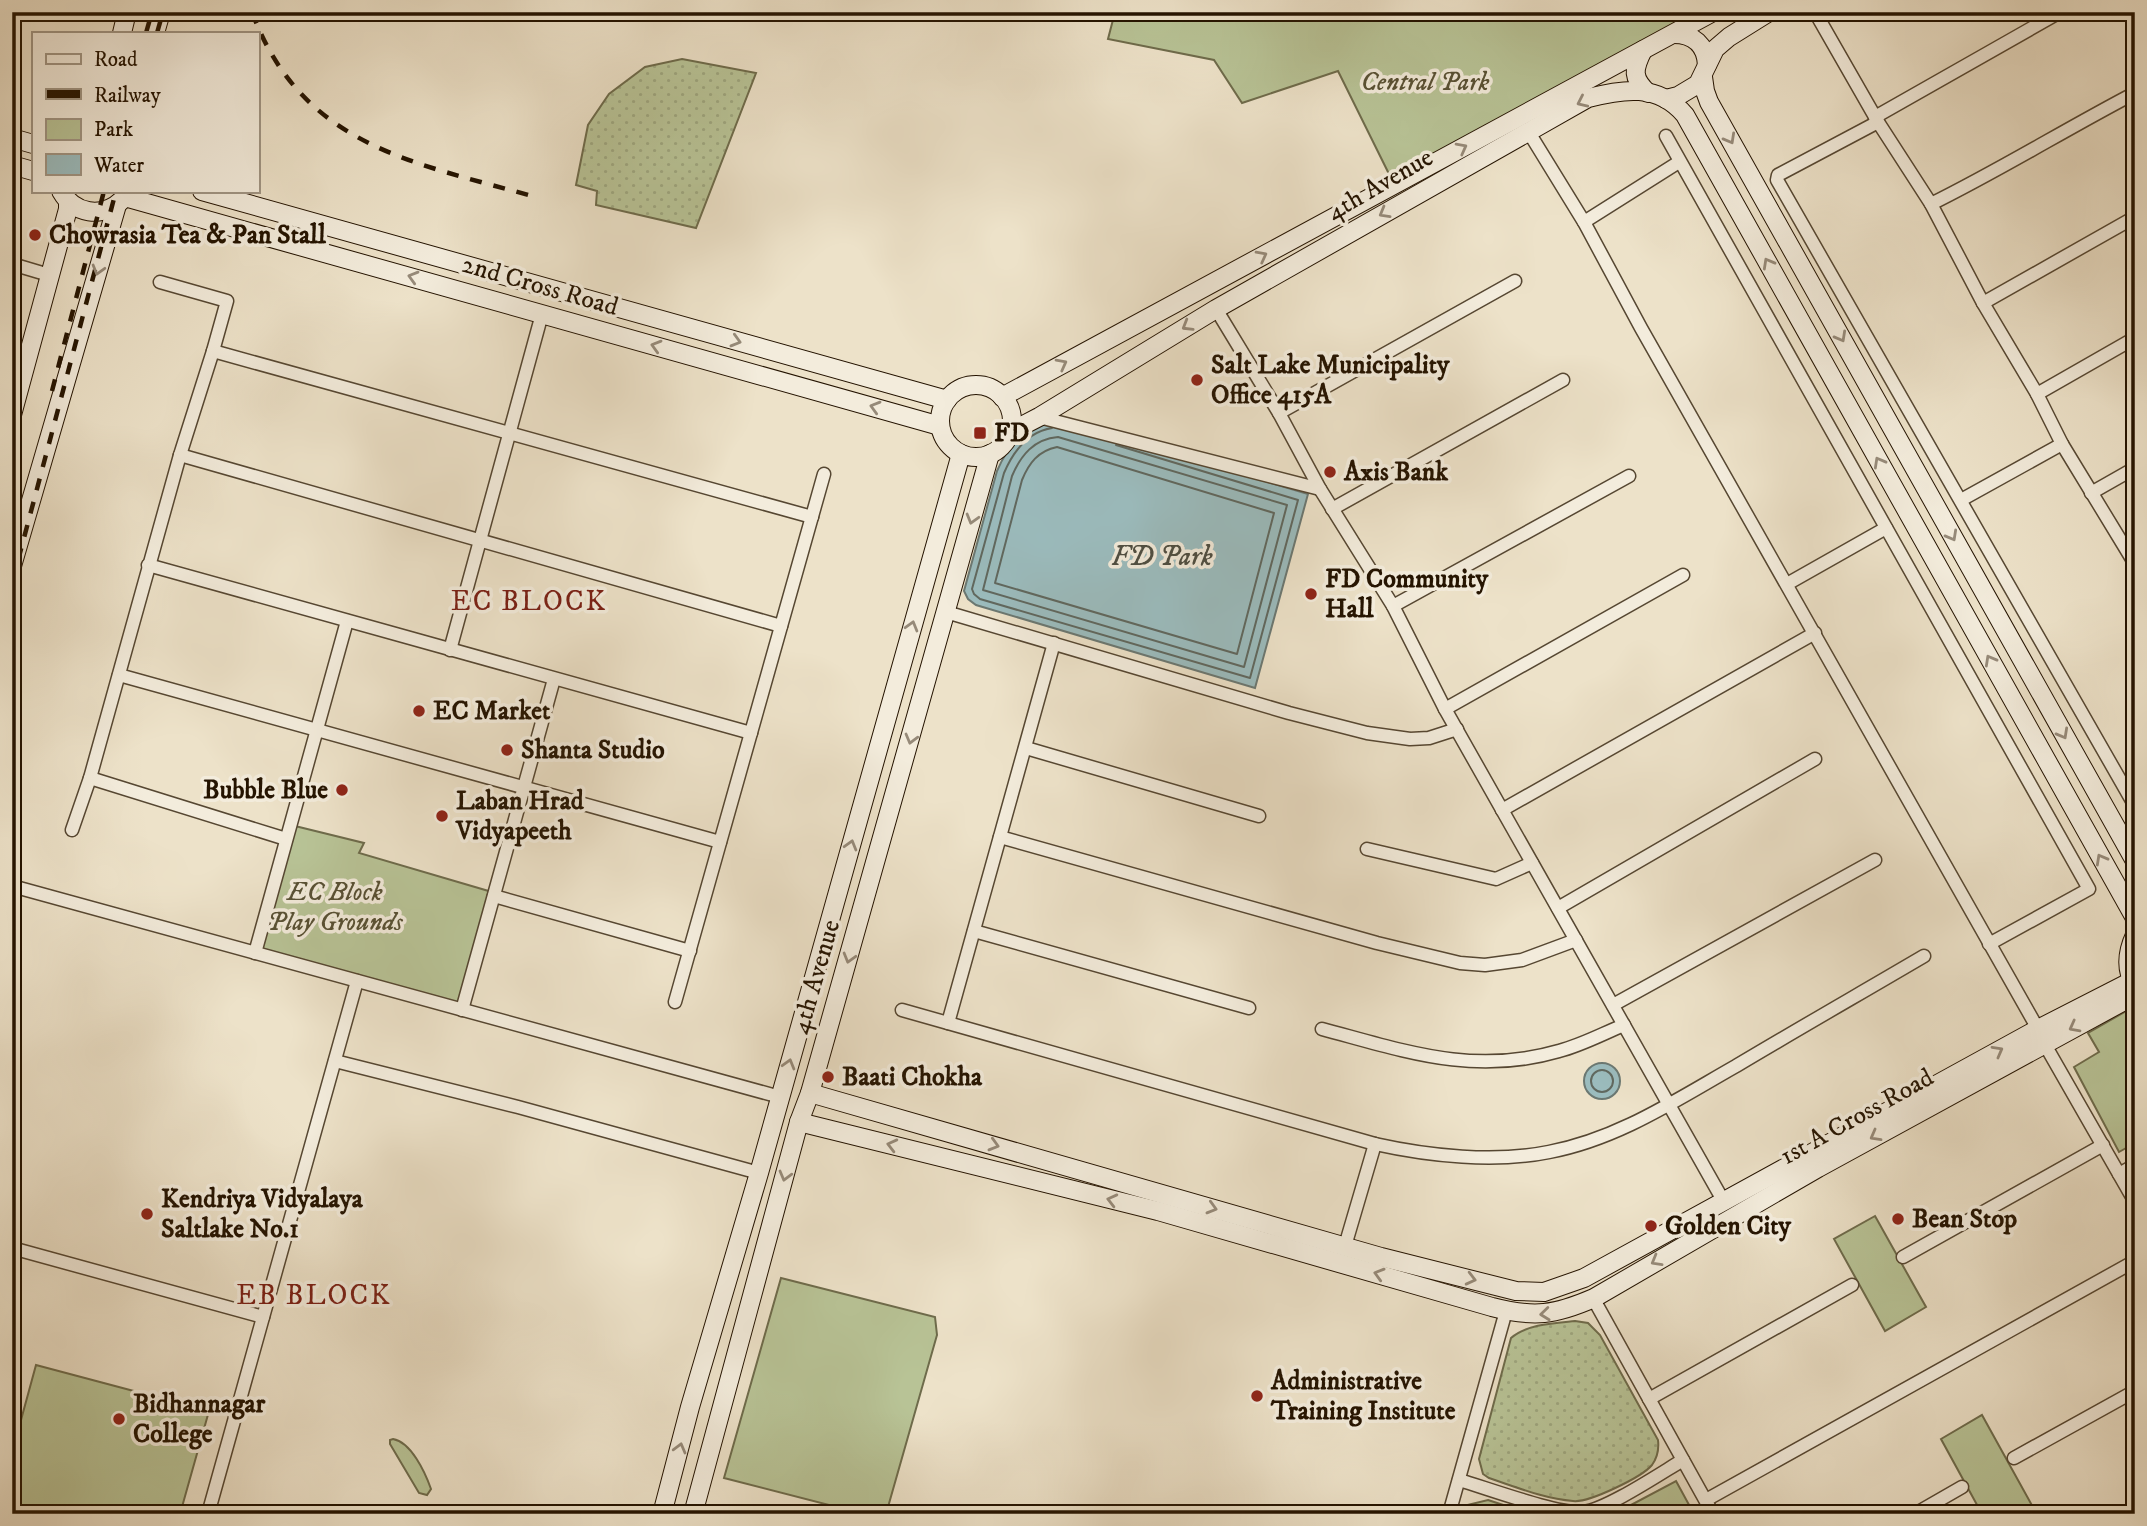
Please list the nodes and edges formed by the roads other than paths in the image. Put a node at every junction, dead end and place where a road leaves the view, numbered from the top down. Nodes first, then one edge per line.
1 (127, 12) edge
2 (161, 12) edge
3 (1713, 12) edge
4 (1769, 12) edge
5 (2060, 12) edge
6 (1816, 13) edge
7 (122, 32) edge
8 (155, 32) edge
9 (1674, 34) junction
10 (1643, 50) junction
11 (1705, 71) junction
12 (1648, 93) junction
13 (2135, 93) edge
14 (1666, 99) junction
15 (1877, 120) junction
16 (1528, 131) junction
17 (1666, 136) dead end
18 (12, 138) edge
19 (32, 144) edge
20 (1679, 162) junction
21 (12, 165) edge
22 (32, 171) edge
23 (206, 192) edge
24 (65, 196) edge
25 (124, 198) edge
26 (1931, 204) junction
27 (2135, 217) edge
28 (1584, 222) junction
29 (1286, 243) junction
30 (444, 259) junction
31 (1297, 262) junction
32 (12, 264) edge
33 (49, 275) junction
34 (1515, 281) dead end
35 (160, 282) dead end
36 (438, 284) junction
37 (1983, 303) junction
38 (1216, 309) junction
39 (542, 314) junction
40 (2135, 338) edge
41 (213, 351) junction
42 (1563, 380) dead end
43 (2037, 394) junction
44 (1002, 397) junction
45 (947, 400) junction
46 (1279, 413) junction
47 (12, 415) edge
48 (1039, 417) junction
49 (940, 426) junction
50 (1010, 432) junction
51 (510, 433) junction
52 (2062, 444) junction
53 (961, 454) junction
54 (990, 454) junction
55 (180, 455) junction
56 (2135, 468) edge
57 (824, 474) dead end
58 (1629, 476) dead end
59 (1320, 489) junction
60 (2091, 492) junction
61 (1961, 500) junction
62 (1332, 509) junction
63 (812, 517) junction
64 (1886, 528) junction
65 (480, 542) junction
66 (2135, 564) edge
67 (148, 565) junction
68 (12, 566) edge
69 (1683, 575) dead end
70 (1787, 584) junction
71 (1394, 606) junction
72 (946, 612) junction
73 (347, 621) junction
74 (781, 626) junction
75 (1815, 633) junction
76 (1054, 643) junction
77 (450, 650) junction
78 (119, 676) junction
79 (554, 678) junction
80 (1445, 709) junction
81 (1457, 729) junction
82 (316, 730) junction
83 (751, 733) junction
84 (1026, 748) junction
85 (1815, 759) dead end
86 (90, 778) junction
87 (524, 788) junction
88 (865, 796) junction
89 (893, 805) junction
90 (2135, 806) edge
91 (1503, 810) junction
92 (1259, 816) dead end
93 (72, 830) dead end
94 (1000, 837) junction
95 (286, 839) junction
96 (720, 842) junction
97 (1367, 849) dead end
98 (1875, 860) dead end
99 (2135, 862) edge
100 (1532, 863) junction
101 (12, 886) edge
102 (494, 897) junction
103 (1558, 908) junction
104 (2135, 918) edge
105 (974, 931) junction
106 (2135, 935) edge
107 (1576, 940) junction
108 (1989, 944) junction
109 (690, 951) junction
110 (255, 953) junction
111 (1924, 956) dead end
112 (357, 981) junction
113 (2134, 987) edge
114 (810, 991) junction
115 (838, 996) junction
116 (675, 1002) dead end
117 (1613, 1005) junction
118 (1249, 1008) dead end
119 (463, 1010) junction
120 (902, 1010) dead end
121 (948, 1023) junction
122 (1624, 1025) junction
123 (1322, 1029) dead end
124 (2041, 1036) junction
125 (335, 1061) junction
126 (810, 1093) junction
127 (780, 1097) junction
128 (1668, 1104) junction
129 (799, 1122) junction
130 (1375, 1144) junction
131 (2103, 1145) junction
132 (2135, 1165) edge
133 (1798, 1170) junction
134 (759, 1173) junction
135 (2119, 1174) junction
136 (1724, 1202) junction
137 (2135, 1202) edge
138 (1160, 1203) junction
139 (1345, 1246) junction
140 (12, 1248) edge
141 (1903, 1257) dead end
142 (2135, 1261) edge
143 (1852, 1285) dead end
144 (1600, 1294) junction
145 (1506, 1311) junction
146 (263, 1317) junction
147 (2135, 1391) edge
148 (1649, 1399) junction
149 (690, 1407) junction
150 (721, 1413) junction
151 (2014, 1458) dead end
152 (1683, 1460) junction
153 (1459, 1480) junction
154 (1962, 1487) dead end
155 (1706, 1500) junction
156 (208, 1514) edge
157 (662, 1514) edge
158 (693, 1514) edge
159 (1450, 1514) edge
160 (1713, 1514) edge
161 (1915, 1514) edge

1 - 7 main road
2 - 8 main road
3 - 9 main road, 4th Avenue
4 - 11 main road
5 - 15 street
6 - 15 street
9 - 10 main road, 4th Avenue
9 - 11 main road
10 - 12 main road
29 -> 10 main road, 4th Avenue
11 - 14 main road
11 -> 99 main road
12 - 14 main road, 4th Avenue
12 -> 16 main road, 4th Avenue
13 - 26 street
104 -> 14 main road
15 - 26 street
15 - 61 street
16 - 28 street
16 -> 31 main road, 4th Avenue
17 - 20 street
18 - 19 main road
20 - 28 street
20 - 64 street
21 - 22 main road
23 - 30 main road, 2nd Cross Road
24 - 25 main road
24 - 33 main road
36 -> 25 main road, 2nd Cross Road
25 -> 68 main road
26 - 37 street
27 - 37 street
28 - 70 street
29 - 31 main road
44 -> 29 main road, 4th Avenue
30 - 36 main road
30 -> 45 main road, 2nd Cross Road
31 - 38 main road, 4th Avenue
32 - 33 street
33 - 47 main road
34 - 46 street
35 - 41 street
36 - 39 main road, 2nd Cross Road
37 - 43 street
38 - 46 street
38 -> 48 main road, 4th Avenue
49 -> 39 main road, 2nd Cross Road
39 - 51 street
40 - 43 street
41 - 51 street
41 - 55 street
42 - 62 street
43 - 52 street
44 - 45 main road
44 - 50 main road
45 - 49 main road
46 - 59 street
48 - 50 main road, 4th Avenue
48 - 59 street
49 - 53 main road
50 - 54 main road
51 - 63 street
51 - 65 street
52 - 60 street
52 - 61 street
53 - 54 main road
88 -> 53 main road, 4th Avenue
54 -> 72 main road, 4th Avenue
55 - 65 street
55 - 67 street
56 - 60 street
57 - 63 street
58 - 71 street
59 - 62 street
60 - 66 street
61 - 90 street
62 - 71 street
63 - 74 street
64 - 70 street
64 - 108 street
65 - 74 street
65 - 77 street
67 - 73 street
67 - 78 street
69 - 80 street
70 - 75 street
71 - 80 street
72 - 76 street
72 -> 89 main road, 4th Avenue
73 - 77 street
73 - 82 street
74 - 83 street
75 - 91 street
75 - 108 street
76 - 81 street
76 - 84 street
77 - 79 street
78 - 82 street
78 - 86 street
79 - 83 street
79 - 87 street
80 - 81 street
81 - 91 street
82 - 87 street
82 - 95 street
83 - 96 street
84 - 92 street
84 - 94 street
85 - 103 street
86 - 93 street
86 - 95 street
87 - 96 street
87 - 102 street
88 - 89 main road
114 -> 88 main road, 4th Avenue
89 -> 115 main road, 4th Avenue
91 - 100 street
94 - 105 street
94 - 107 street
95 - 110 street
96 - 109 street
97 - 100 street
98 - 117 street
100 - 103 street
101 - 110 street
102 - 109 street
102 - 119 street
103 - 107 street
105 - 118 street
105 - 121 street
106 - 113 main road
107 - 117 street
108 - 124 street
109 - 116 street
110 - 112 street
111 - 128 street
112 - 119 street
112 - 125 street
113 - 124 main road, 1st A Cross Road
114 - 115 main road
127 -> 114 main road, 4th Avenue
115 - 126 main road, 4th Avenue
117 - 122 street
119 - 127 street
120 - 121 street
121 - 130 street
122 - 123 street
122 - 128 street
124 - 131 street
124 - 133 main road, 1st A Cross Road
125 - 134 street
125 - 146 street
126 - 129 main road, 4th Avenue
126 -> 138 main road
127 - 134 main road, 4th Avenue
128 - 130 street
128 - 136 street
138 -> 129 main road
129 -> 150 main road, 4th Avenue
130 - 139 street
131 - 135 street
131 - 141 street
132 - 135 street
133 - 136 main road, 1st A Cross Road
133 -> 144 main road, 1st A Cross Road
134 - 149 main road, 4th Avenue
135 - 137 street
139 -> 136 main road, 1st A Cross Road
138 -> 139 main road, 1st A Cross Road
145 -> 138 main road, 1st A Cross Road
140 - 146 street
142 - 155 street
143 - 148 street
144 -> 145 main road, 1st A Cross Road
144 - 148 street
145 - 153 street
146 - 156 street
147 - 151 street
148 - 152 street
149 - 150 main road
157 -> 149 main road, 4th Avenue
150 - 158 main road, 4th Avenue
152 - 153 street
152 - 155 street
153 - 159 street
154 - 161 street
155 - 160 street

